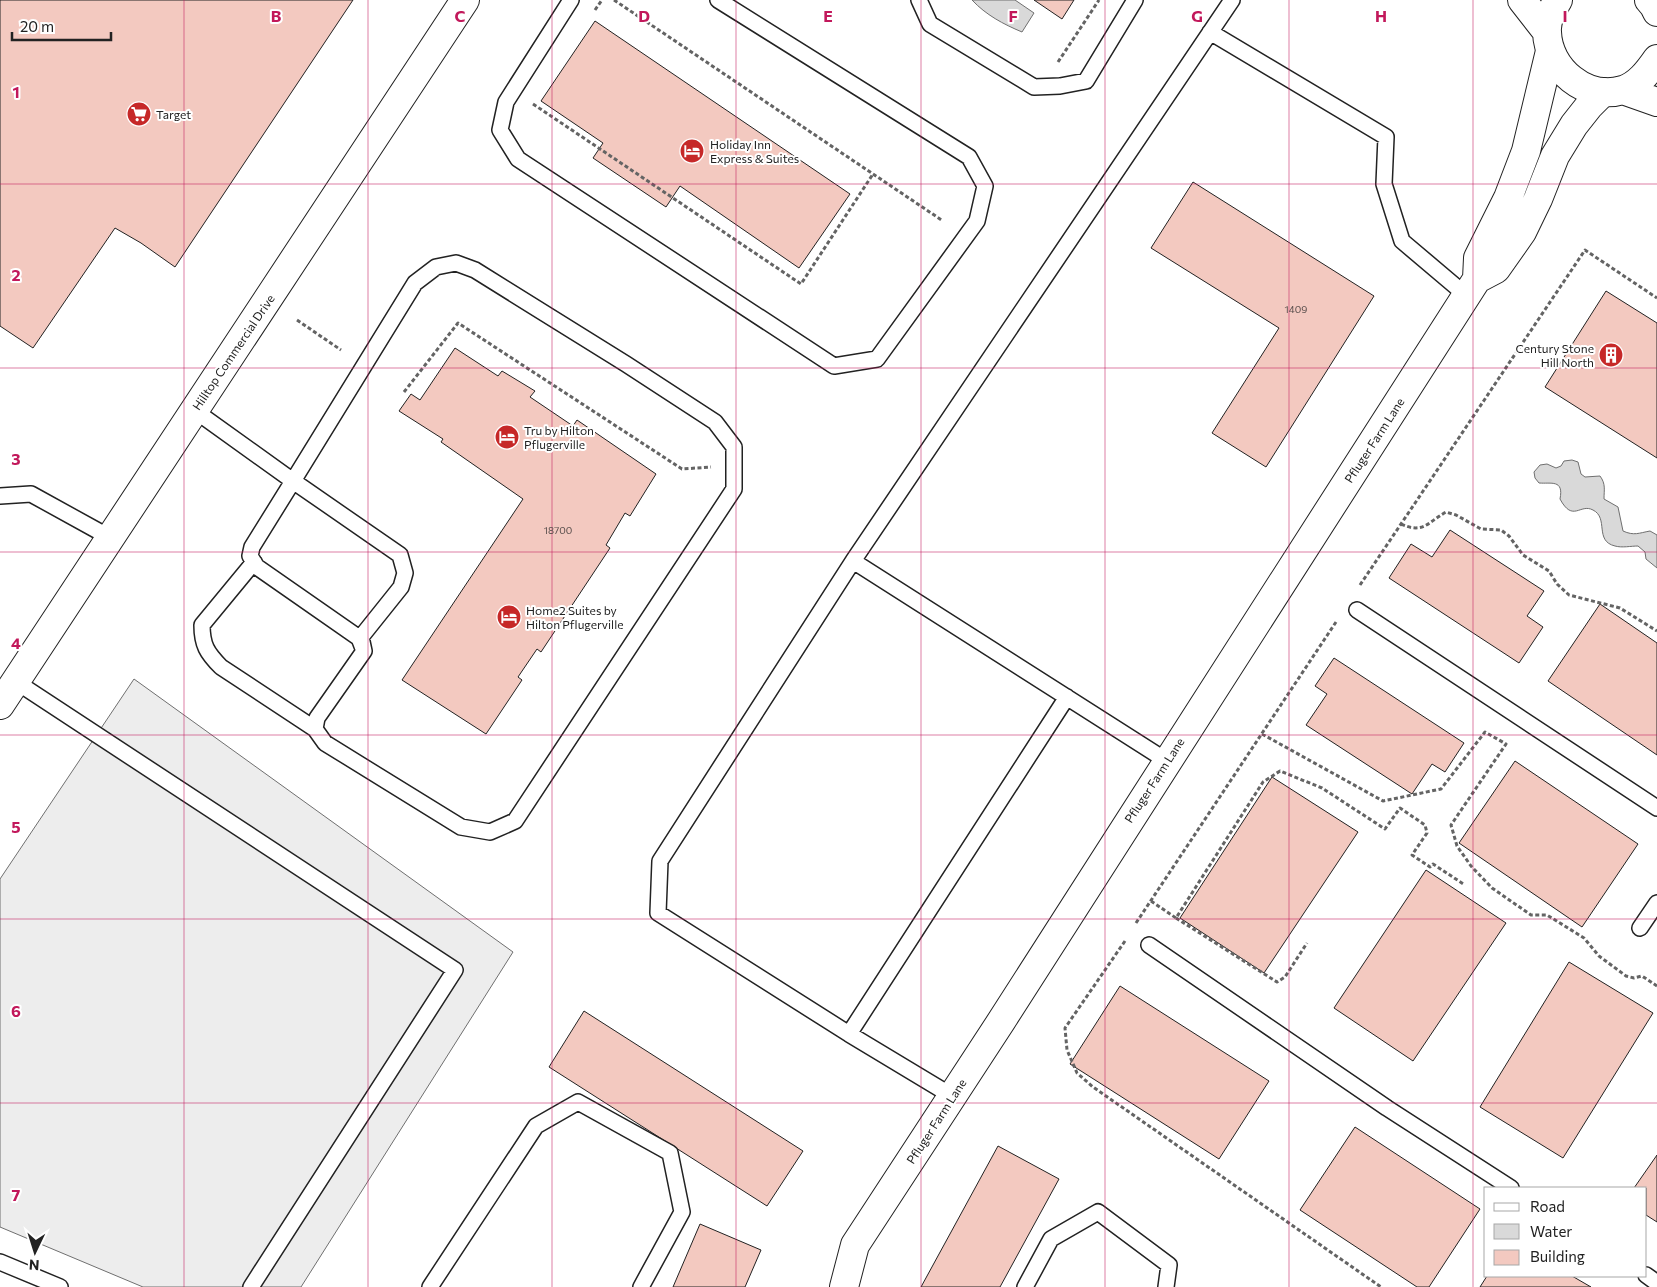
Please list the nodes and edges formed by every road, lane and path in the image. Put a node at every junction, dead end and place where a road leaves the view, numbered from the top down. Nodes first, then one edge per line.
1 (465, 0) edge
2 (571, 0) edge
3 (602, 0) edge
4 (614, 0) edge
5 (718, 0) edge
6 (919, 0) edge
7 (1099, 0) edge
8 (1135, 0) edge
9 (1232, 0) edge
10 (1522, 0) edge
11 (1558, 0) edge
12 (1649, 0) edge
13 (1657, 12) edge
14 (591, 16) dead end
15 (1210, 32) junction
16 (1548, 41) junction
17 (1657, 59) edge
18 (1055, 66) dead end
19 (1613, 91) junction
20 (538, 96) dead end
21 (1657, 102) edge
22 (873, 174) junction
23 (942, 221) dead end
24 (1472, 288) junction
25 (1657, 298) edge
26 (296, 320) dead end
27 (341, 350) dead end
28 (404, 392) dead end
29 (194, 410) junction
30 (712, 467) dead end
31 (293, 481) junction
32 (0, 496) edge
33 (1401, 524) junction
34 (109, 537) junction
35 (853, 561) junction
36 (254, 562) junction
37 (1358, 588) dead end
38 (1356, 610) dead end
39 (1337, 620) dead end
40 (1657, 631) edge
41 (364, 651) junction
42 (15, 681) junction
43 (1067, 697) junction
44 (0, 704) edge
45 (315, 729) junction
46 (1262, 734) junction
47 (1166, 761) junction
48 (1657, 808) edge
49 (1465, 885) dead end
50 (1151, 901) junction
51 (1657, 904) edge
52 (1176, 918) junction
53 (1640, 928) dead end
54 (1132, 931) dead end
55 (1126, 938) dead end
56 (1307, 943) dead end
57 (1149, 945) dead end
58 (1657, 986) edge
59 (849, 1034) junction
60 (952, 1096) junction
61 (1509, 1187) edge
62 (0, 1262) edge
63 (34, 1282) edge
64 (433, 1286) edge
65 (60, 1287) edge
66 (252, 1287) edge
67 (641, 1287) edge
68 (844, 1287) edge
69 (1025, 1287) edge
70 (1166, 1287) edge
71 (1381, 1287) edge

1 - 29 street, Hilltop Commercial Drive
2 - 5 lane
3 - 14 path
4 - 22 path
6 - 8 lane
7 - 18 path
9 - 15 lane
10 - 16 street
11 - 16 street, Pfluger Farm Lane
12 - 13 street
15 - 24 lane
15 - 35 lane
16 - 19 street
16 - 24 street, Pfluger Farm Lane
17 - 19 street, Pfluger Farm Lane
19 - 21 street
19 - 24 street, Pfluger Farm Lane
20 - 22 path
22 - 23 path
24 - 47 street, Pfluger Farm Lane
25 - 33 path
26 - 27 path
28 - 30 path
29 - 31 lane
29 - 34 street, Hilltop Commercial Drive
31 - 36 lane
31 - 41 lane
31 - 45 lane
32 - 34 lane
33 - 37 path
33 - 40 path
34 - 42 street, Hilltop Commercial Drive
35 - 43 lane
35 - 59 lane
36 - 41 lane
36 - 45 lane
38 - 48 lane
39 - 46 path
41 - 45 lane
42 - 44 street, Hilltop Commercial Drive
42 - 66 lane
43 - 47 lane
43 - 59 lane
46 - 50 path
46 - 58 path
47 - 60 street, Pfluger Farm Lane
49 - 52 path
50 - 52 path
50 - 54 path
51 - 53 lane
52 - 56 path
55 - 71 path
57 - 61 lane
59 - 60 lane
60 - 68 street, Pfluger Farm Lane
62 - 63 lane
63 - 65 lane
64 - 67 lane
69 - 70 lane

